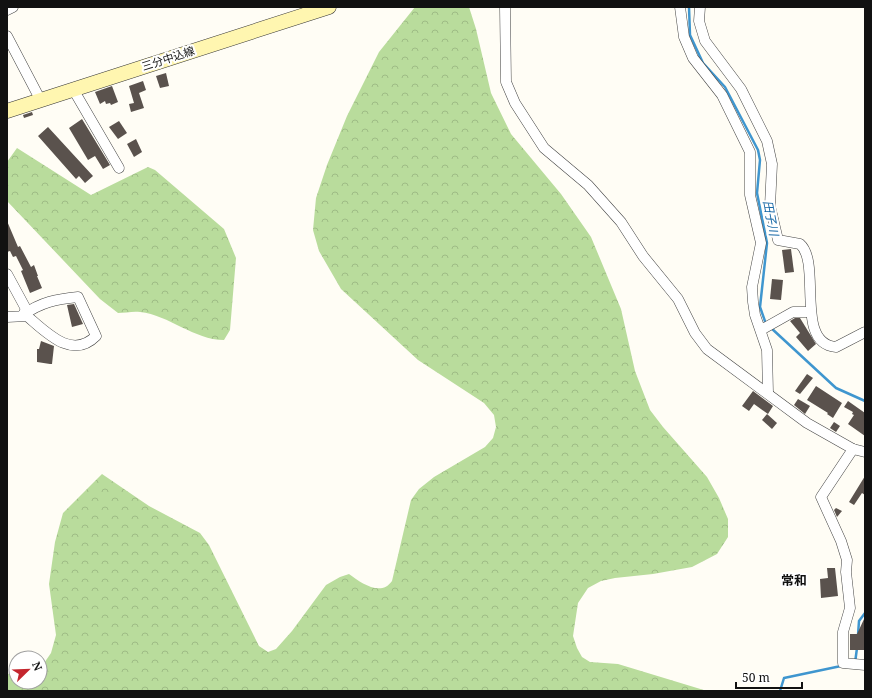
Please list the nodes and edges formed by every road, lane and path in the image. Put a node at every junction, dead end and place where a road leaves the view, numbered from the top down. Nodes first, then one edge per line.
1 (13, 7) edge
2 (505, 7) edge
3 (680, 7) edge
4 (700, 7) edge
5 (321, 8) edge
6 (7, 10) edge
7 (7, 36) edge
8 (73, 89) junction
9 (40, 99) junction
10 (7, 110) edge
11 (119, 168) dead end
12 (7, 274) edge
13 (810, 312) junction
14 (24, 315) junction
15 (7, 317) edge
16 (762, 329) junction
17 (865, 332) edge
18 (768, 393) junction
19 (854, 449) junction
20 (865, 452) edge
21 (865, 665) edge

1 - 6 street
2 - 18 street
3 - 16 street
4 - 13 street
5 - 8 main road, 三分中込線
7 - 9 street
8 - 9 main road, 三分中込線
8 - 11 street
9 - 10 main road, 三分中込線
12 - 14 street
13 - 16 street
13 - 17 street
14 - 14 street
14 - 15 street
16 - 18 street
18 - 19 street
19 - 20 street
19 - 21 street

